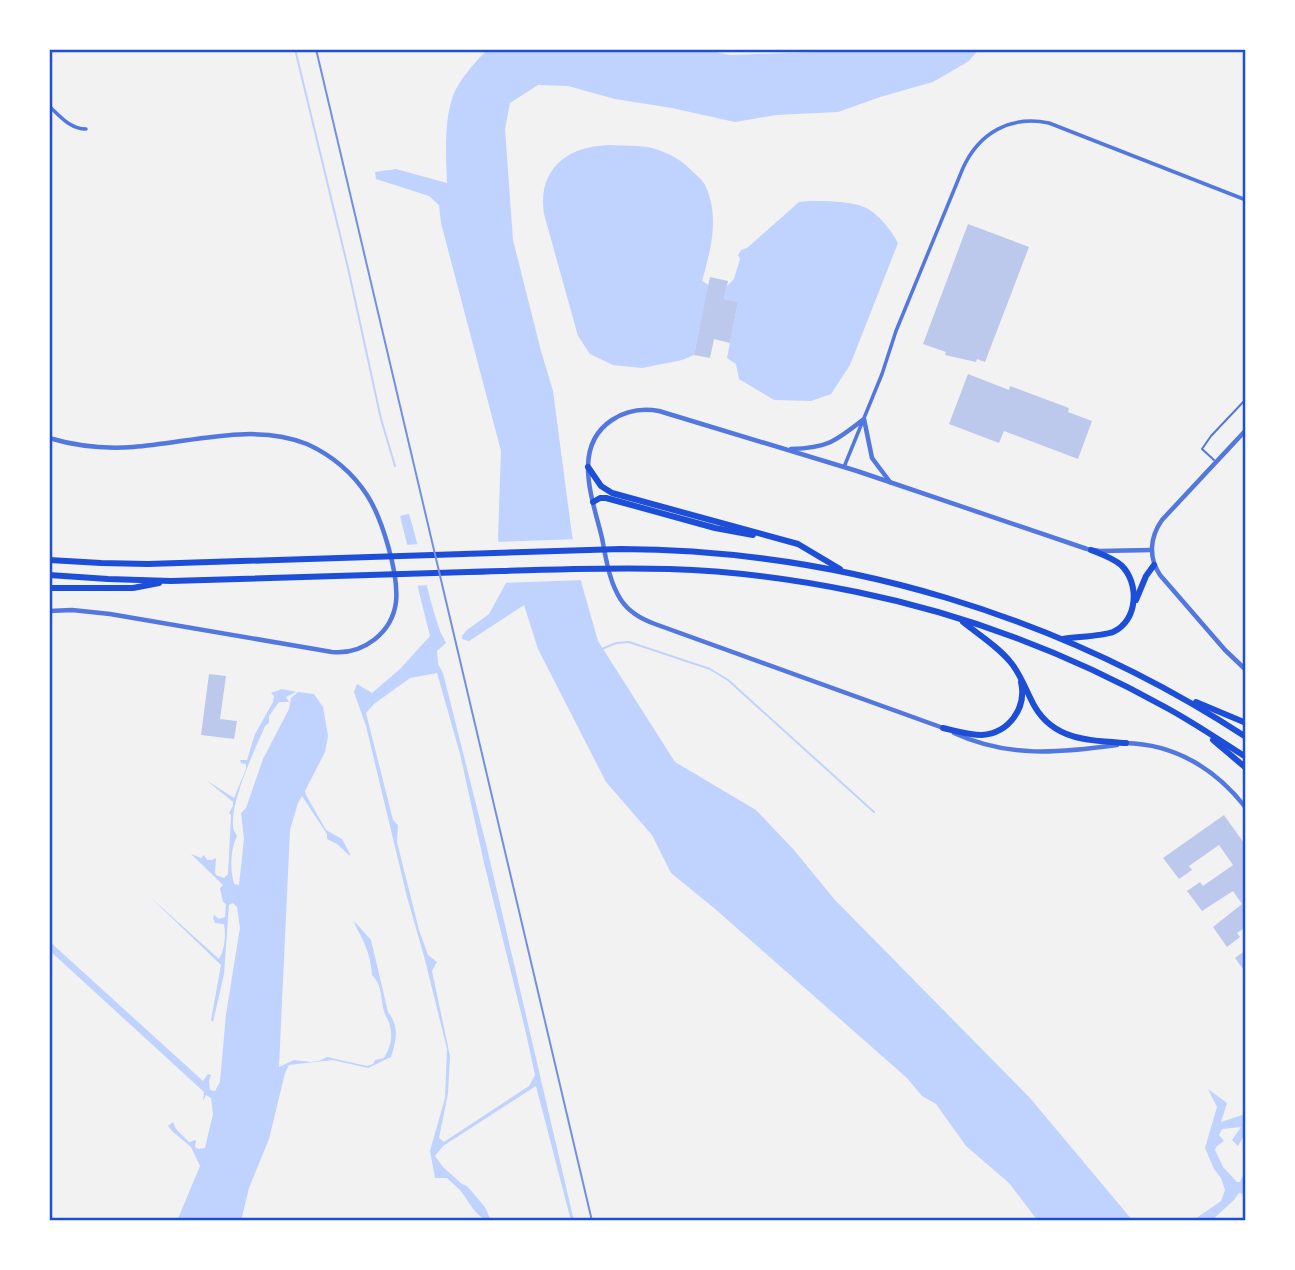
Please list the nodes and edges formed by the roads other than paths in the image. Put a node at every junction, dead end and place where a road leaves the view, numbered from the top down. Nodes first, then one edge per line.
1 (49, 106) edge
2 (86, 129) dead end
3 (1246, 200) edge
4 (1246, 399) edge
5 (864, 419) junction
6 (1246, 430) edge
7 (49, 438) edge
8 (784, 449) junction
9 (1216, 462) junction
10 (588, 467) junction
11 (844, 467) junction
12 (891, 483) junction
13 (593, 502) junction
14 (769, 536) junction
15 (1091, 550) junction
16 (1152, 550) junction
17 (49, 560) edge
18 (1154, 565) junction
19 (845, 572) junction
20 (49, 575) edge
21 (172, 581) junction
22 (49, 588) edge
23 (1134, 604) junction
24 (49, 611) edge
25 (959, 618) junction
26 (1063, 639) junction
27 (1246, 670) edge
28 (1020, 677) junction
29 (1169, 691) junction
30 (1246, 723) edge
31 (943, 728) junction
32 (1202, 729) junction
33 (1246, 737) edge
34 (1126, 743) junction
35 (1246, 757) edge
36 (1246, 768) edge
37 (1246, 808) edge

1 - 2 street
3 - 5 street
4 - 9 lane
5 - 8 street
5 - 11 street
5 - 12 street
6 - 9 street
7 - 24 street
8 - 10 street
8 - 11 street
9 - 16 street
10 - 13 street
10 - 14 highway
11 - 12 street
12 - 15 street
13 - 14 highway
13 - 31 street
14 - 19 highway
15 - 16 street
15 - 23 highway
16 - 18 street
17 - 19 highway
18 - 23 highway
18 - 27 street
19 - 26 highway
20 - 21 highway
21 - 22 highway
21 - 25 highway
23 - 26 highway
25 - 28 highway
25 - 32 highway
26 - 29 highway
28 - 31 highway
28 - 34 highway
29 - 30 highway
29 - 33 highway
31 - 34 street
32 - 35 highway
32 - 36 highway
34 - 37 street

